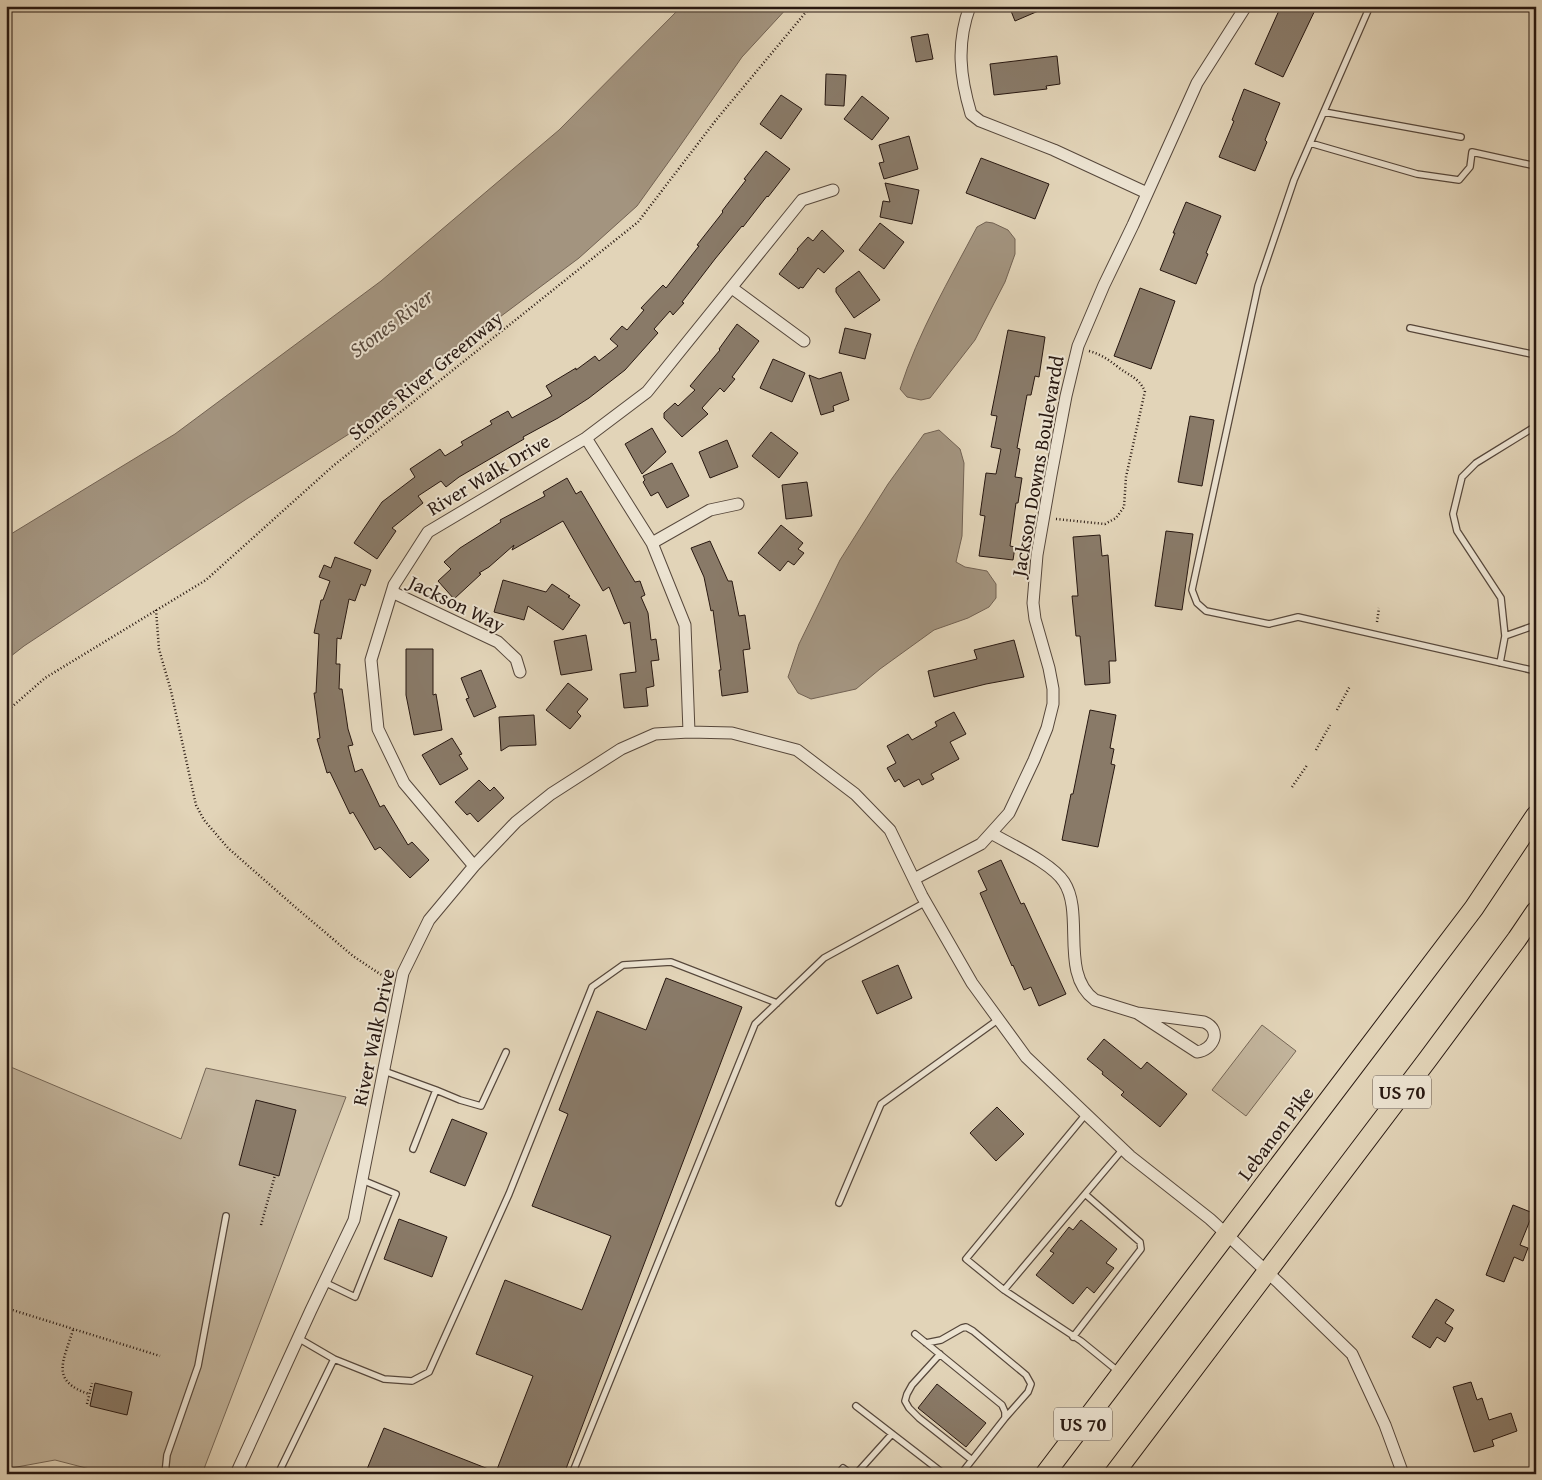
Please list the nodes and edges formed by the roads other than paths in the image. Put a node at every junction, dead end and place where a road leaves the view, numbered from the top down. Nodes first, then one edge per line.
1 (970, 6) edge
2 (1246, 6) edge
3 (1370, 6) edge
4 (1324, 112) junction
5 (1461, 137) dead end
6 (1310, 144) junction
7 (1536, 166) edge
8 (833, 190) dead end
9 (1147, 193) junction
10 (732, 288) junction
11 (1410, 328) dead end
12 (804, 342) dead end
13 (1536, 355) edge
14 (1536, 426) edge
15 (586, 438) junction
16 (738, 504) dead end
17 (652, 543) junction
18 (392, 592) junction
19 (1536, 624) edge
20 (1505, 636) junction
21 (1500, 664) junction
22 (520, 672) dead end
23 (1536, 672) edge
24 (689, 732) junction
25 (1536, 814) edge
26 (991, 834) junction
27 (474, 866) junction
28 (914, 878) junction
29 (926, 902) junction
30 (1536, 911) edge
31 (777, 1003) junction
32 (1137, 1013) junction
33 (999, 1019) junction
34 (506, 1052) dead end
35 (384, 1071) junction
36 (436, 1090) junction
37 (1086, 1114) junction
38 (413, 1148) dead end
39 (1123, 1149) junction
40 (362, 1180) junction
41 (1085, 1194) junction
42 (839, 1203) dead end
43 (226, 1216) dead end
44 (1226, 1234) junction
45 (1266, 1272) junction
46 (324, 1282) junction
47 (1004, 1290) junction
48 (915, 1334) dead end
49 (1073, 1337) junction
50 (298, 1338) junction
51 (926, 1343) junction
52 (940, 1354) junction
53 (334, 1359) junction
54 (1121, 1373) junction
55 (856, 1406) dead end
56 (1005, 1418) junction
57 (892, 1434) junction
58 (972, 1460) junction
59 (165, 1474) edge
60 (236, 1474) edge
61 (278, 1474) edge
62 (572, 1474) edge
63 (838, 1474) edge
64 (851, 1474) edge
65 (856, 1474) edge
66 (944, 1474) edge
67 (960, 1474) edge
68 (1045, 1474) edge
69 (1114, 1474) edge
70 (1403, 1474) edge

1 - 9 street
2 - 9 street, Jackson Downs Boulevardd
3 - 4 lane
4 - 5 lane
4 - 6 lane
6 - 7 lane
6 - 21 lane
8 - 10 street
9 - 26 street, Jackson Downs Boulevardd
10 - 12 street
10 - 15 street, River Walk Drive
11 - 13 lane
14 - 20 lane
15 - 17 street
15 - 18 street, River Walk Drive
16 - 17 street
17 - 24 street
18 - 22 street, Jackson Way
18 - 27 street, River Walk Drive
19 - 20 lane
20 - 21 lane
21 - 23 lane
24 - 27 street
24 - 28 street
25 - 44 main road, Lebanon Pike / US 70
26 - 28 street, Jackson Downs Boulevardd
26 - 32 street
27 - 35 street, River Walk Drive
28 - 29 street
29 - 31 lane
29 - 33 street
30 - 45 main road, US 70
31 - 53 lane
31 - 62 lane
32 - 32 street
33 - 37 street
33 - 42 lane
34 - 36 lane
35 - 36 lane
35 - 40 street, River Walk Drive
36 - 38 lane
37 - 39 street
37 - 47 lane
39 - 41 lane
39 - 44 street
40 - 46 street, River Walk Drive
40 - 46 lane
41 - 47 lane
41 - 49 lane
43 - 59 lane
44 - 45 street
44 - 54 main road, Lebanon Pike / US 70
45 - 69 main road, US 70
45 - 70 street
46 - 50 street, River Walk Drive
47 - 49 lane
48 - 51 lane
49 - 54 lane
50 - 53 lane
50 - 60 street, River Walk Drive
51 - 52 lane
51 - 56 lane
52 - 56 lane
52 - 58 lane
53 - 61 lane
54 - 68 main road, Lebanon Pike / US 70
55 - 57 lane
56 - 58 lane
57 - 65 lane
57 - 66 lane
58 - 67 lane
63 - 64 lane

